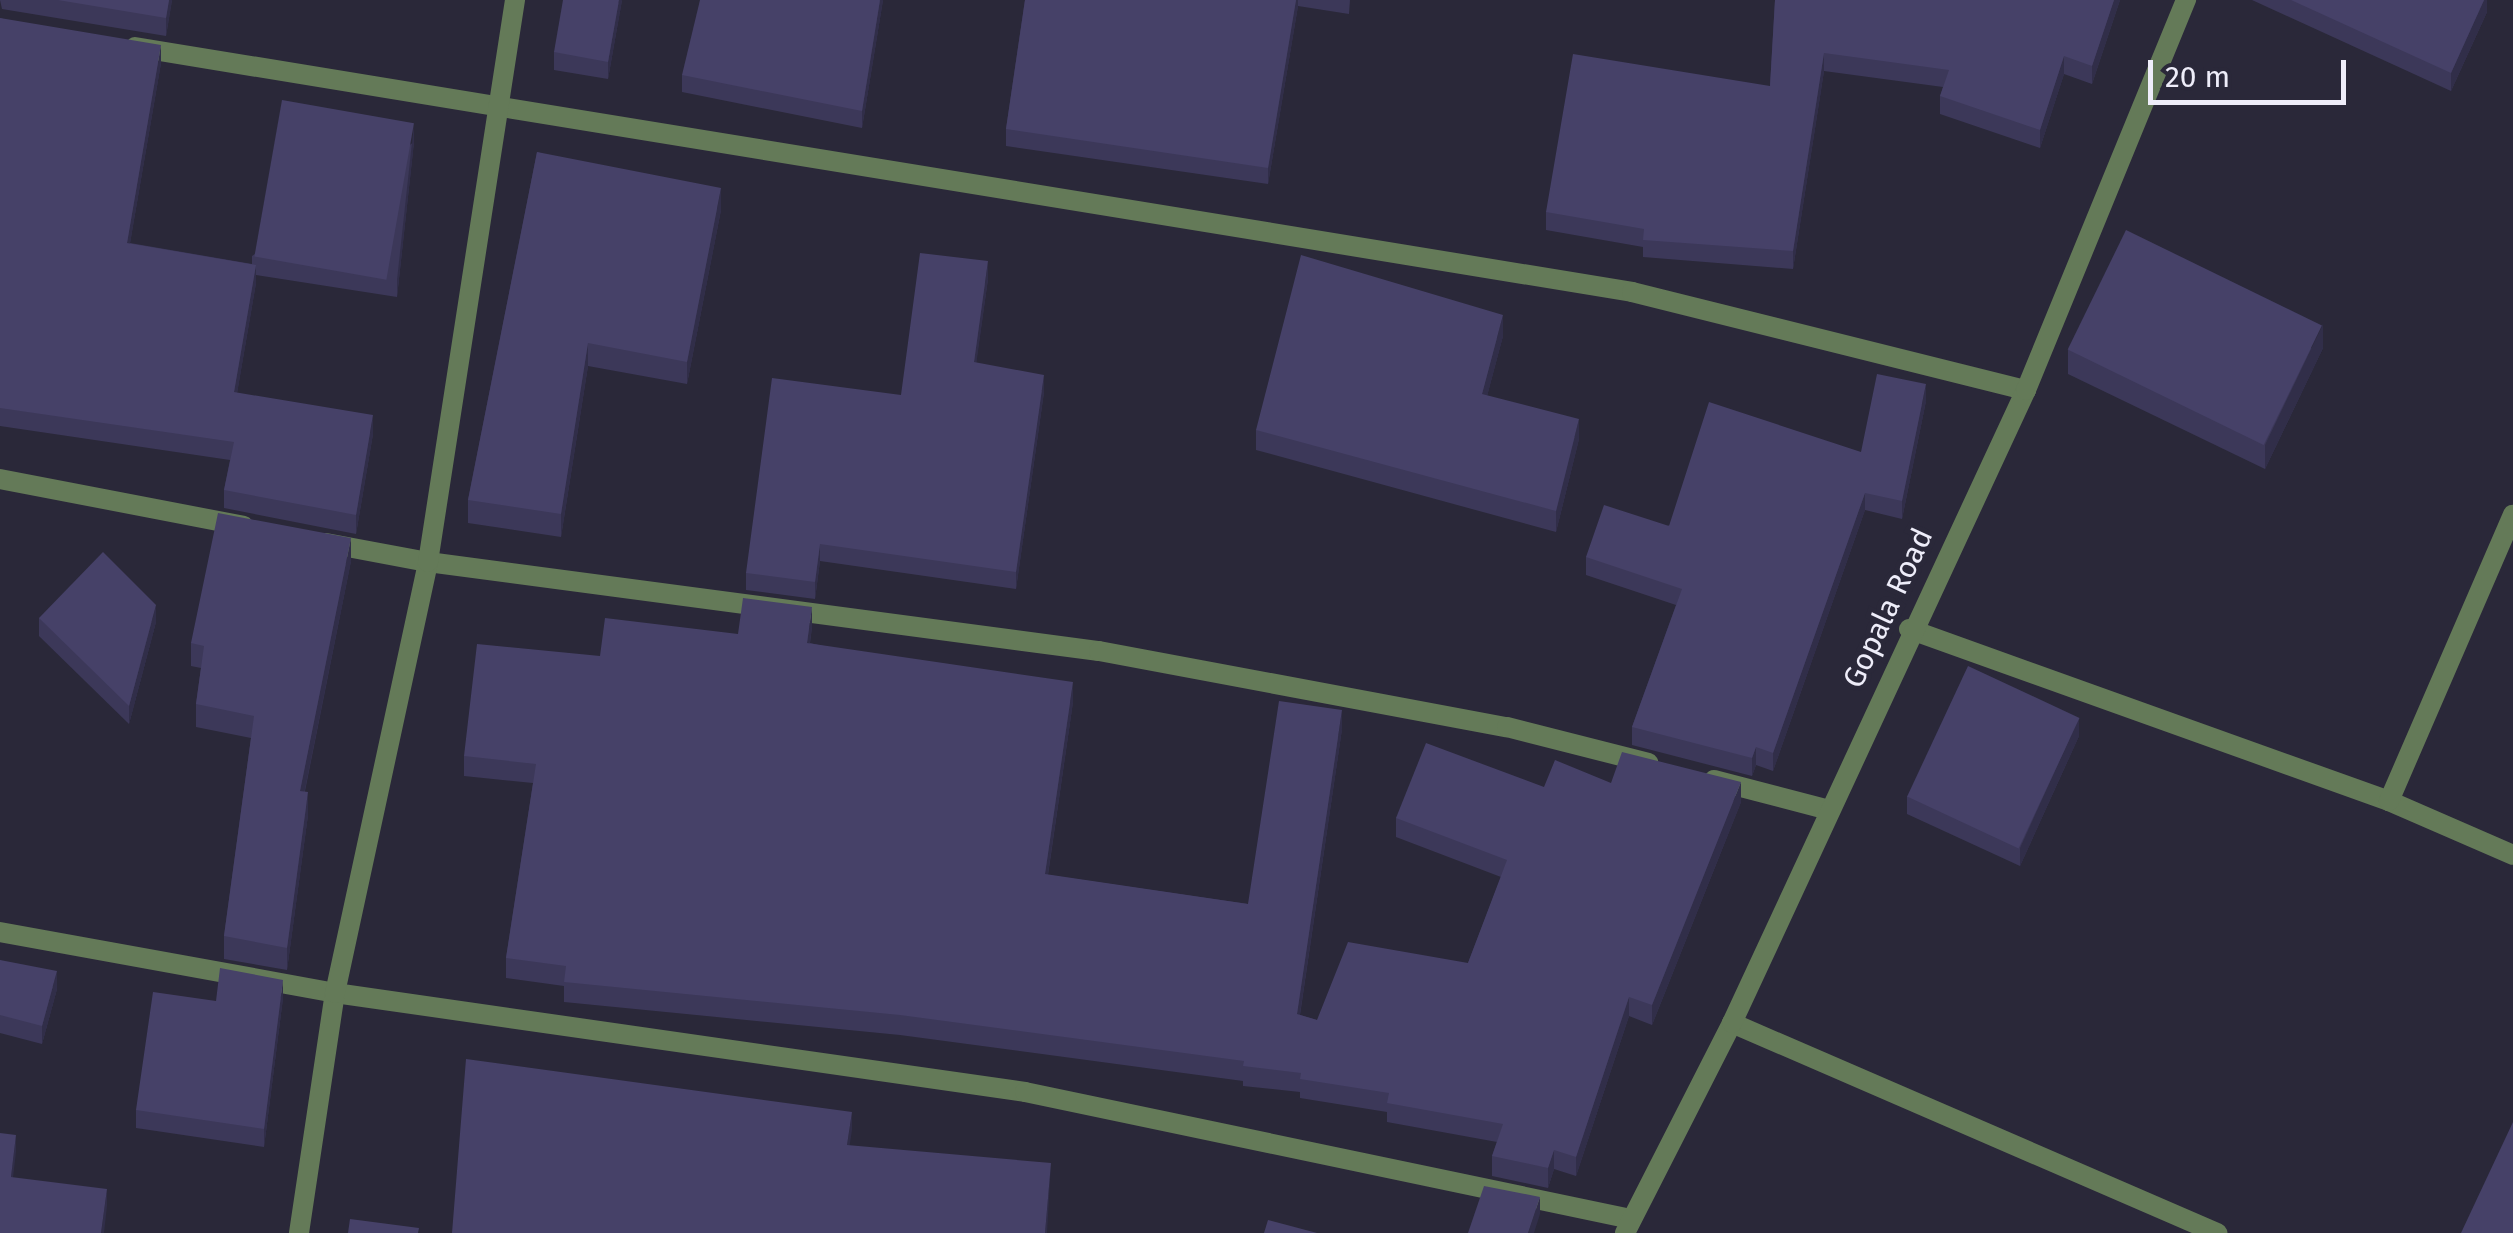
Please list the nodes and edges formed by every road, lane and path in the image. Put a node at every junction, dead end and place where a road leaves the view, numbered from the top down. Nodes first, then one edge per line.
1 (515, 0) edge
2 (2186, 0) edge
3 (116, 43) edge
4 (502, 111) junction
5 (2026, 390) junction
6 (0, 479) edge
7 (2513, 515) edge
8 (272, 532) edge
9 (311, 540) edge
10 (428, 562) junction
11 (1910, 630) junction
12 (2389, 801) junction
13 (1829, 810) junction
14 (2513, 855) edge
15 (0, 932) edge
16 (335, 993) junction
17 (1732, 1023) junction
18 (1628, 1226) edge
19 (299, 1233) edge
20 (2217, 1233) edge

1 - 4 street
2 - 5 street, Gopala Road
3 - 4 street
4 - 5 street
4 - 10 street
5 - 11 street, Gopala Road
6 - 8 street
7 - 12 street
9 - 10 street
10 - 13 street
10 - 16 street
11 - 12 street
11 - 13 street, Gopala Road
12 - 14 street
13 - 17 street, Gopala Road
15 - 16 street
16 - 18 street
16 - 19 street
17 - 18 street, Gopala Road
17 - 20 street

